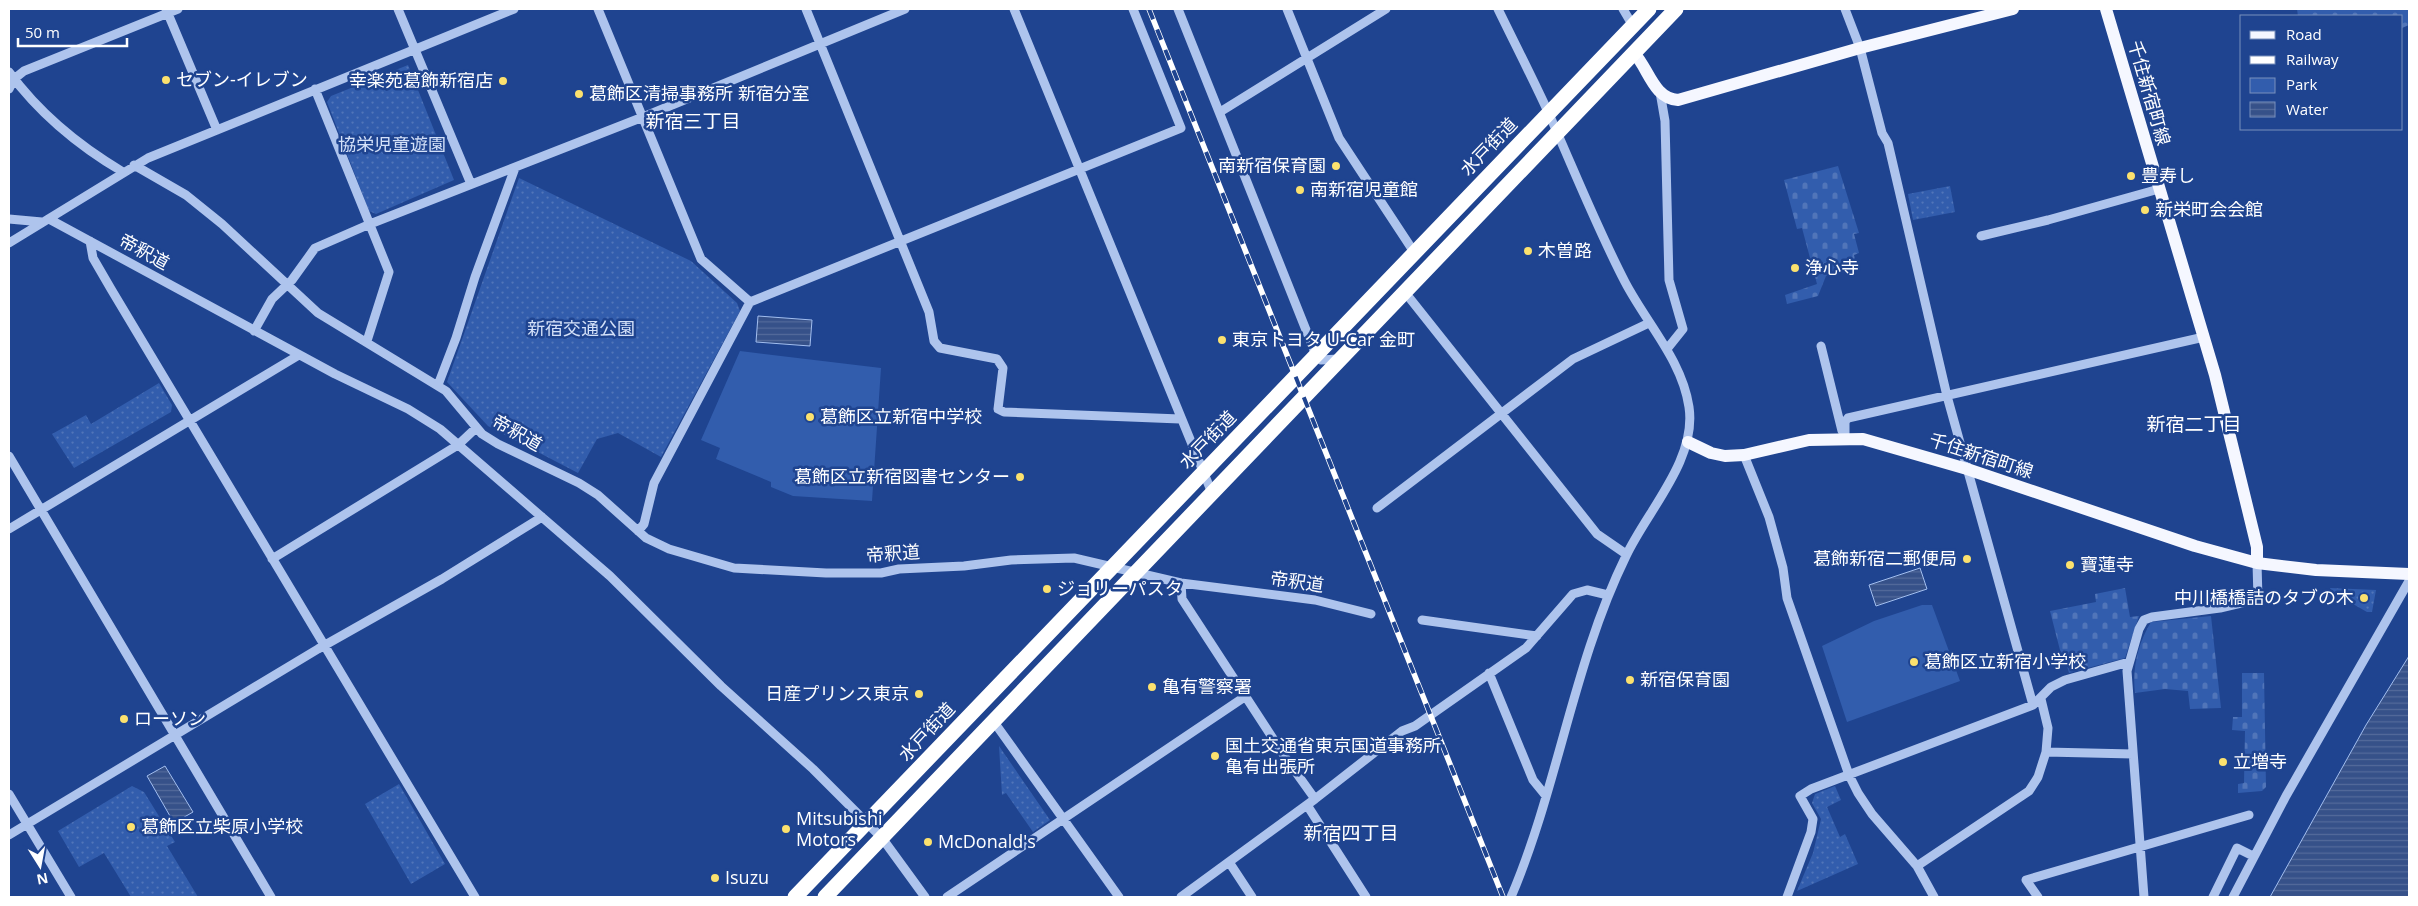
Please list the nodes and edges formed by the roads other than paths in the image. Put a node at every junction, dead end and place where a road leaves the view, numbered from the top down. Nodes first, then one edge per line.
1 (178, 9) edge
2 (398, 9) edge
3 (514, 9) edge
4 (598, 9) edge
5 (806, 9) edge
6 (905, 9) edge
7 (1014, 9) edge
8 (1133, 9) edge
9 (1178, 9) edge
10 (1287, 9) edge
11 (1386, 9) edge
12 (1498, 9) edge
13 (1623, 9) edge
14 (1649, 9) edge
15 (1676, 9) edge
16 (1845, 9) edge
17 (2013, 9) edge
18 (2106, 9) edge
19 (167, 11) edge
20 (1633, 26) junction
21 (820, 43) junction
22 (414, 48) junction
23 (1860, 48) junction
24 (1634, 53) junction
25 (1307, 57) junction
26 (11, 75) edge
27 (9, 89) edge
28 (315, 89) junction
29 (1660, 92) junction
30 (1220, 112) junction
31 (1548, 113) junction
32 (643, 117) junction
33 (217, 130) junction
34 (1558, 134) junction
35 (134, 165) junction
36 (515, 168) junction
37 (1079, 169) junction
38 (123, 172) junction
39 (469, 180) junction
40 (2159, 189) junction
41 (9, 219) edge
42 (45, 221) junction
43 (370, 224) junction
44 (1981, 236) dead end
45 (90, 241) junction
46 (901, 242) junction
47 (9, 243) edge
48 (1414, 252) junction
49 (286, 285) junction
50 (1404, 291) junction
51 (750, 302) junction
52 (1649, 323) junction
53 (254, 331) junction
54 (2204, 336) junction
55 (366, 341) junction
56 (1821, 346) dead end
57 (1667, 349) junction
58 (299, 355) junction
59 (1316, 355) junction
60 (1339, 359) junction
61 (438, 385) junction
62 (1947, 396) junction
63 (1503, 413) junction
64 (1180, 419) junction
65 (189, 420) junction
66 (476, 428) junction
67 (1844, 438) junction
68 (1688, 442) junction
69 (458, 445) junction
70 (1744, 455) junction
71 (9, 456) edge
72 (1967, 469) junction
73 (1202, 473) junction
74 (1212, 493) junction
75 (1377, 508) dead end
76 (41, 510) junction
77 (542, 518) junction
78 (9, 529) edge
79 (638, 531) junction
80 (1626, 554) junction
81 (272, 559) junction
82 (2257, 563) junction
83 (1110, 568) junction
84 (1136, 573) junction
85 (2409, 574) edge
86 (2409, 581) edge
87 (1181, 583) junction
88 (1608, 595) junction
89 (1371, 614) dead end
90 (1422, 620) dead end
91 (1536, 636) junction
92 (324, 647) junction
93 (2129, 662) junction
94 (1489, 673) junction
95 (1246, 696) junction
96 (2041, 699) junction
97 (2033, 705) junction
98 (994, 722) junction
99 (175, 736) junction
100 (2046, 752) junction
101 (2133, 754) junction
102 (1849, 775) junction
103 (9, 794) edge
104 (1546, 796) junction
105 (1315, 799) junction
106 (1306, 805) junction
107 (2249, 815) dead end
108 (1063, 817) junction
109 (867, 822) junction
110 (27, 824) junction
111 (9, 835) edge
112 (882, 838) junction
113 (2140, 847) junction
114 (2253, 856) junction
115 (1229, 862) junction
116 (1918, 866) junction
117 (1934, 895) edge
118 (71, 897) edge
119 (271, 897) edge
120 (475, 897) edge
121 (795, 897) edge
122 (825, 897) edge
123 (925, 897) edge
124 (947, 897) edge
125 (1119, 897) edge
126 (1181, 897) edge
127 (1252, 897) edge
128 (1366, 897) edge
129 (1511, 897) edge
130 (1787, 897) edge
131 (1923, 897) edge
132 (2038, 897) edge
133 (2144, 897) edge
134 (2213, 897) edge
135 (2233, 897) edge

1 - 19 street
2 - 22 street
3 - 22 street
4 - 32 street
5 - 21 street
6 - 21 street
7 - 37 street
8 - 37 street
9 - 30 street
10 - 25 street
11 - 25 street
12 - 31 street
13 - 20 street
14 - 20 highway, 水戸街道
15 - 24 highway
16 - 23 street
17 - 23 main road
18 - 40 main road, 千住新宿町線
19 - 26 street
19 - 33 street
20 - 31 highway, 水戸街道
21 - 32 street
21 - 46 street
22 - 28 street
22 - 39 street
23 - 29 main road
23 - 62 street
24 - 29 main road
24 - 34 highway
25 - 30 street
25 - 48 street
26 - 27 street
26 - 38 street
28 - 33 street
28 - 43 street
29 - 57 street
30 - 59 street
31 - 34 street
31 - 48 highway, 水戸街道
32 - 36 street
32 - 51 street
33 - 35 street
34 - 50 highway
34 - 52 street
35 - 38 street
35 - 49 street
36 - 39 street
36 - 61 street
37 - 46 street
37 - 64 street
38 - 42 street
39 - 43 street
40 - 44 street
40 - 54 main road, 千住新宿町線
41 - 42 street, 帝釈道
42 - 45 street, 帝釈道
42 - 47 street
43 - 49 street
43 - 55 street
45 - 53 street, 帝釈道
45 - 65 street
46 - 51 street
46 - 64 street
48 - 59 highway, 水戸街道
49 - 53 street
49 - 55 street
50 - 60 highway
50 - 63 street
51 - 79 street
52 - 57 street
52 - 63 street
53 - 58 street, 帝釈道
54 - 62 street
54 - 82 main road, 千住新宿町線
55 - 61 street
56 - 67 street
57 - 68 street
58 - 65 street
58 - 69 street, 帝釈道
59 - 60 street
59 - 73 highway, 水戸街道
60 - 74 highway
61 - 66 street
62 - 67 street
62 - 72 street
63 - 75 street
63 - 80 street
64 - 73 street
65 - 76 street
65 - 81 street
66 - 69 street, 帝釈道
66 - 79 street, 帝釈道
67 - 70 main road, 千住新宿町線
67 - 72 main road, 千住新宿町線
68 - 70 main road, 千住新宿町線
68 - 80 street
69 - 77 street, 帝釈道
69 - 81 street
70 - 102 street
71 - 76 street
72 - 82 main road, 千住新宿町線
72 - 97 street
73 - 74 street
73 - 83 highway, 水戸街道
74 - 84 highway
76 - 78 street
76 - 99 street
77 - 92 street
77 - 109 street, 帝釈道
79 - 83 street, 帝釈道
80 - 88 street
81 - 92 street
82 - 85 main road, 千住新宿町線
82 - 93 street
83 - 84 street, 帝釈道
83 - 109 highway, 水戸街道
84 - 87 street, 帝釈道
84 - 98 highway
86 - 114 street
87 - 89 street, 帝釈道
87 - 95 street
88 - 91 street
88 - 104 street
90 - 91 street
91 - 94 street
92 - 99 street
92 - 120 street
93 - 96 street
93 - 101 street
94 - 104 street
94 - 105 street
95 - 105 street
95 - 108 street
96 - 97 street
96 - 100 street
97 - 102 street
98 - 108 street
98 - 112 highway
99 - 110 street
99 - 119 street
100 - 101 street
100 - 116 street
101 - 113 street
102 - 116 street
102 - 130 street
103 - 110 street
104 - 129 street
105 - 106 street
106 - 115 street
106 - 128 street
107 - 113 street
108 - 124 street
108 - 125 street
109 - 112 street, 帝釈道
109 - 121 highway, 水戸街道
110 - 111 street
110 - 118 street
112 - 122 highway
112 - 123 street, 帝釈道
113 - 132 street
113 - 133 street
114 - 134 street
114 - 135 street
115 - 126 street
115 - 127 street
116 - 117 street
117 - 131 street

